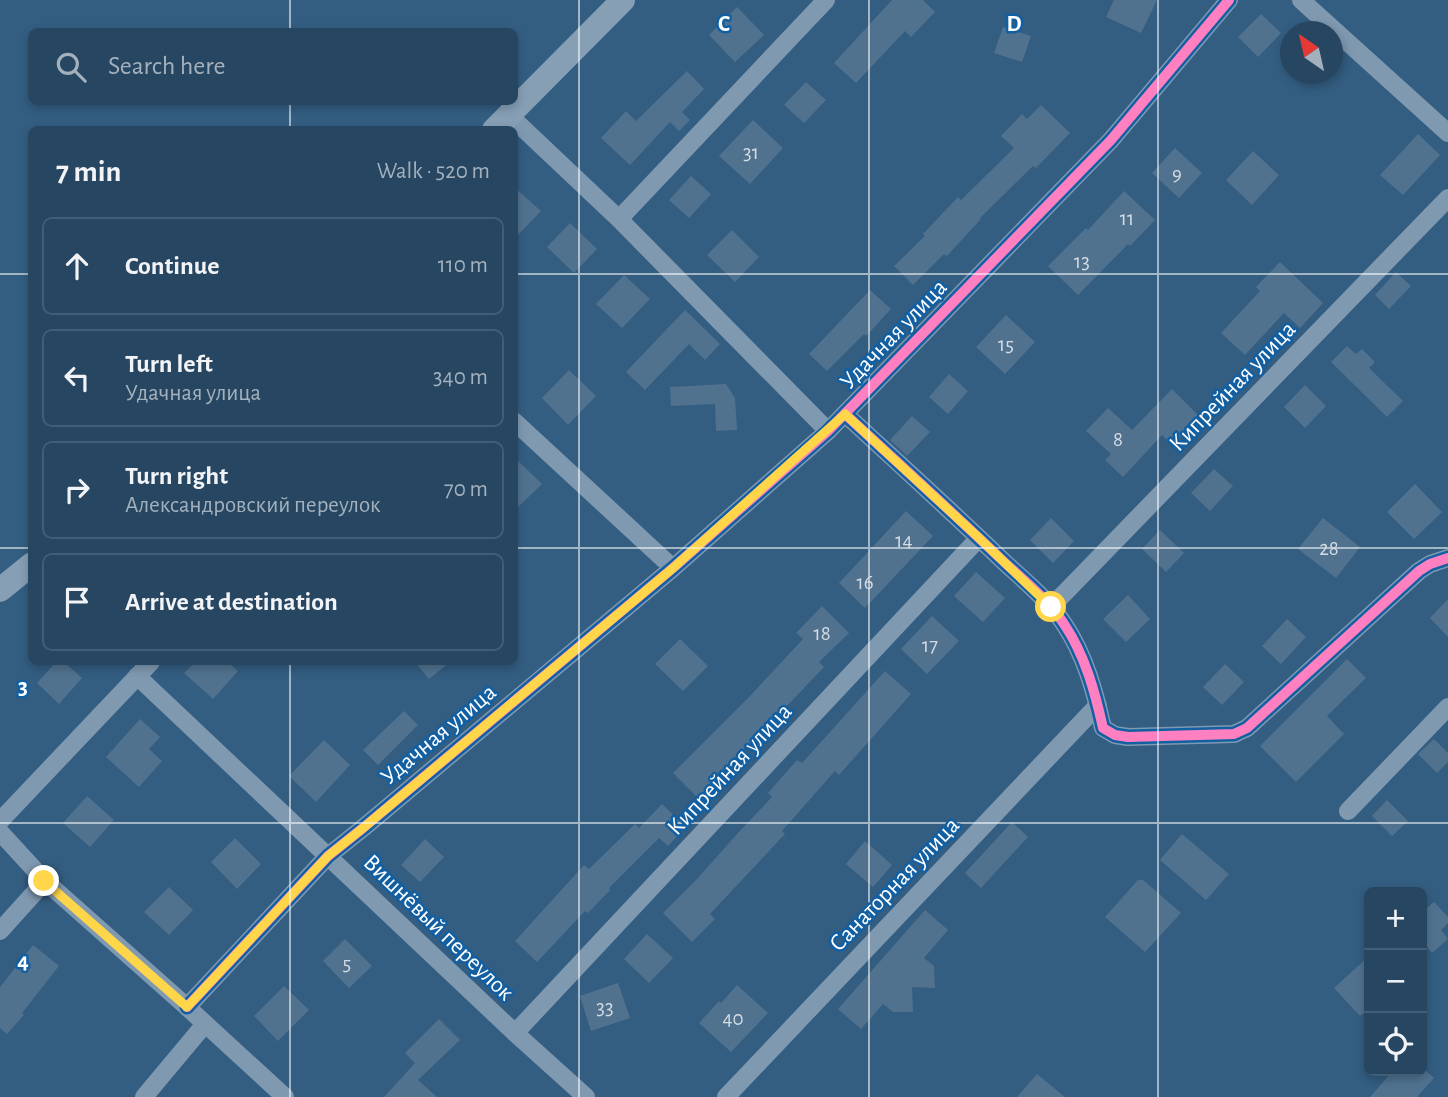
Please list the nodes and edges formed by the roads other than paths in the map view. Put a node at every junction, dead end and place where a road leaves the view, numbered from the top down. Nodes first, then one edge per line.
1 (623, 0) edge
2 (826, 0) edge
3 (1229, 0) edge
4 (1301, 0) edge
5 (502, 122) edge
6 (1448, 133) edge
7 (518, 135) edge
8 (1448, 198) edge
9 (619, 219) junction
10 (845, 414) junction
11 (518, 425) edge
12 (828, 431) junction
13 (979, 538) junction
14 (1448, 558) edge
15 (28, 567) edge
16 (673, 568) junction
17 (0, 590) edge
18 (1051, 607) junction
19 (148, 665) edge
20 (137, 676) junction
21 (1098, 705) junction
22 (1448, 707) edge
23 (1348, 811) dead end
24 (0, 821) edge
25 (0, 832) edge
26 (328, 856) junction
27 (44, 881) junction
28 (0, 931) edge
29 (187, 1007) junction
30 (205, 1024) junction
31 (514, 1033) junction
32 (144, 1097) edge
33 (285, 1097) edge
34 (586, 1097) edge
35 (726, 1097) edge

1 - 5 main road
2 - 9 street
3 - 10 street, Удачная улица
4 - 6 street
7 - 9 street
8 - 18 street, Кипрейная улица
9 - 12 street
10 - 12 street, Удачная улица
10 - 13 street
11 - 16 street
12 - 16 street, Удачная улица
13 - 18 street
13 - 31 street, Кипрейная улица
14 - 21 street
15 - 17 main road
16 - 26 street, Удачная улица
18 - 21 street
19 - 20 street
20 - 24 street
20 - 26 street, Вишнёвый переулок
21 - 35 street, Санаторная улица
22 - 23 street
25 - 27 street
26 - 29 street, Удачная улица
26 - 31 street, Вишнёвый переулок
27 - 28 street
27 - 29 street
29 - 30 street
30 - 32 street
30 - 33 street
31 - 34 street, Вишнёвый переулок

